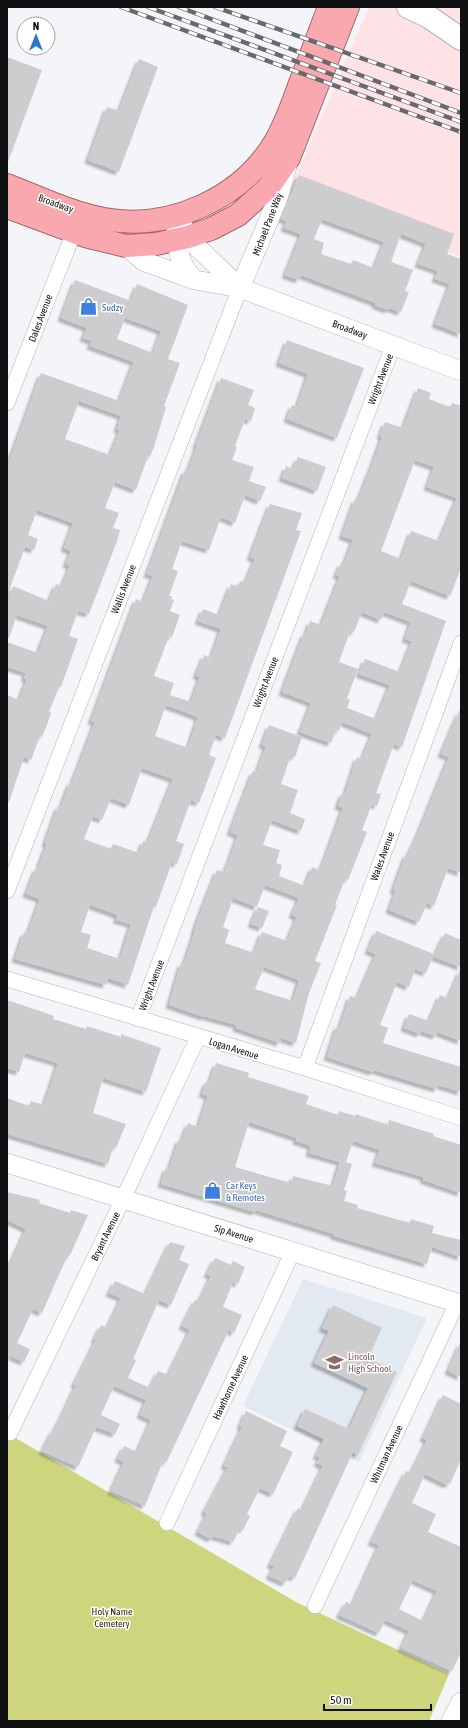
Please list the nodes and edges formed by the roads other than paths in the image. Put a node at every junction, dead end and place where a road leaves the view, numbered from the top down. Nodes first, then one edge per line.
1 (329, 7) edge
2 (348, 7) edge
3 (408, 7) edge
4 (461, 38) edge
5 (289, 158) junction
6 (7, 185) edge
7 (7, 207) edge
8 (176, 216) junction
9 (74, 232) junction
10 (183, 238) junction
11 (126, 246) junction
12 (195, 280) junction
13 (240, 288) junction
14 (393, 346) junction
15 (461, 371) edge
16 (7, 403) edge
17 (461, 643) edge
18 (7, 891) edge
19 (7, 979) edge
20 (138, 1019) junction
21 (198, 1037) junction
22 (305, 1068) junction
23 (461, 1118) edge
24 (7, 1163) edge
25 (123, 1198) junction
26 (293, 1251) junction
27 (459, 1303) edge
28 (10, 1433) dead end
29 (168, 1523) dead end
30 (315, 1606) dead end
31 (461, 1702) edge
32 (452, 1721) edge

1 - 8 highway, Broadway
2 - 5 highway, Broadway
3 - 4 main road
5 - 10 highway, Broadway
5 - 13 street, Michael Pane Way
6 - 8 highway, Broadway
7 - 9 highway, Broadway
8 - 10 street
9 - 11 highway, Broadway
9 - 16 street, Dales Avenue
10 - 11 highway, Broadway
10 - 12 street
10 - 13 street, Broadway
11 - 12 street, Broadway
12 - 13 street, Broadway
13 - 14 street, Broadway
13 - 18 street, Wallis Avenue
14 - 15 street, Broadway
14 - 20 street, Wright Avenue
17 - 22 street, Wales Avenue
19 - 20 street, Logan Avenue
20 - 21 street, Logan Avenue
21 - 22 street, Logan Avenue
21 - 25 street, Bryant Avenue
22 - 23 street, Logan Avenue
24 - 25 street, Sip Avenue
25 - 26 street, Sip Avenue
25 - 28 street, Bryant Avenue
26 - 27 street, Sip Avenue
26 - 29 street, Hawthorne Avenue
27 - 30 street, Whitman Avenue
31 - 32 street

